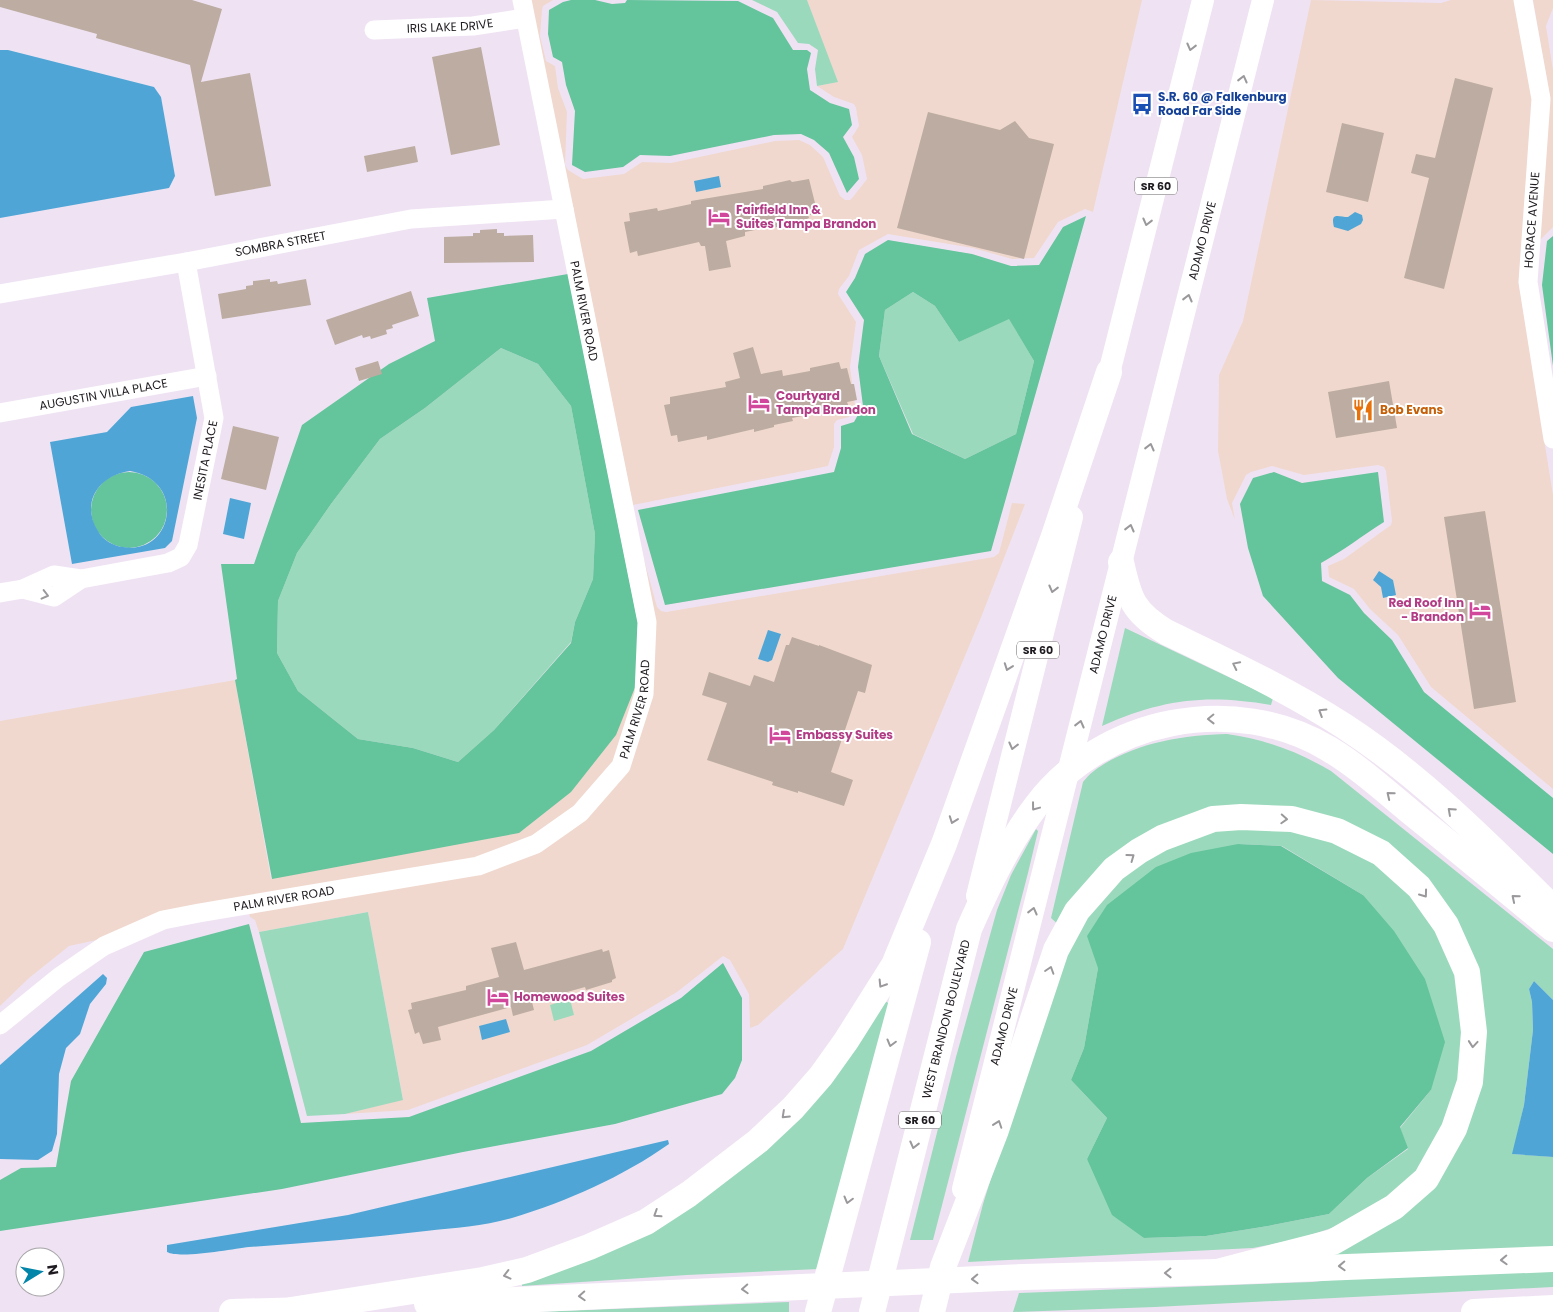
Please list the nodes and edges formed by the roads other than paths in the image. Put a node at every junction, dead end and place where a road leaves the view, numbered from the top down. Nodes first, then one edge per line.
1 (1203, 0) edge
2 (1263, 0) edge
3 (1523, 0) edge
4 (523, 9) edge
5 (374, 30) dead end
6 (564, 209) junction
7 (186, 262) junction
8 (0, 294) edge
9 (1109, 372) junction
10 (207, 376) junction
11 (0, 413) edge
12 (1553, 439) edge
13 (1121, 562) junction
14 (0, 593) edge
15 (1068, 772) junction
16 (944, 844) junction
17 (1553, 908) edge
18 (969, 928) junction
19 (1553, 929) edge
20 (0, 1025) edge
21 (1553, 1259) edge
22 (943, 1267) junction
23 (1217, 1272) junction
24 (1553, 1308) edge
25 (291, 1310) junction
26 (232, 1312) edge
27 (818, 1312) edge
28 (872, 1312) edge
29 (932, 1312) edge
30 (1474, 1312) edge

1 -> 9 main road, SR 60
13 -> 2 main road, ADAMO DRIVE
3 - 12 street, HORACE AVENUE
4 - 5 street, IRIS LAKE DRIVE
4 - 6 street, PALM RIVER ROAD
6 - 7 street, SOMBRA STREET
6 - 20 street, PALM RIVER ROAD
7 - 8 street, SOMBRA STREET
7 - 10 street, INESITA PLACE
9 -> 16 highway
9 -> 18 main road, SR 60
10 - 11 street, AUGUSTIN VILLA PLACE
10 - 14 street, INESITA PLACE
15 -> 13 main road, ADAMO DRIVE
17 -> 13 highway
15 -> 18 highway, WEST BRANDON BOULEVARD
19 -> 15 highway, WEST BRANDON BOULEVARD
22 -> 15 main road, ADAMO DRIVE
16 -> 25 highway
16 -> 27 highway
18 -> 28 highway, WEST BRANDON BOULEVARD / SR 60
21 -> 23 highway
22 -> 23 highway
22 - 29 highway
23 -> 25 highway
24 - 30 highway
25 - 26 highway

